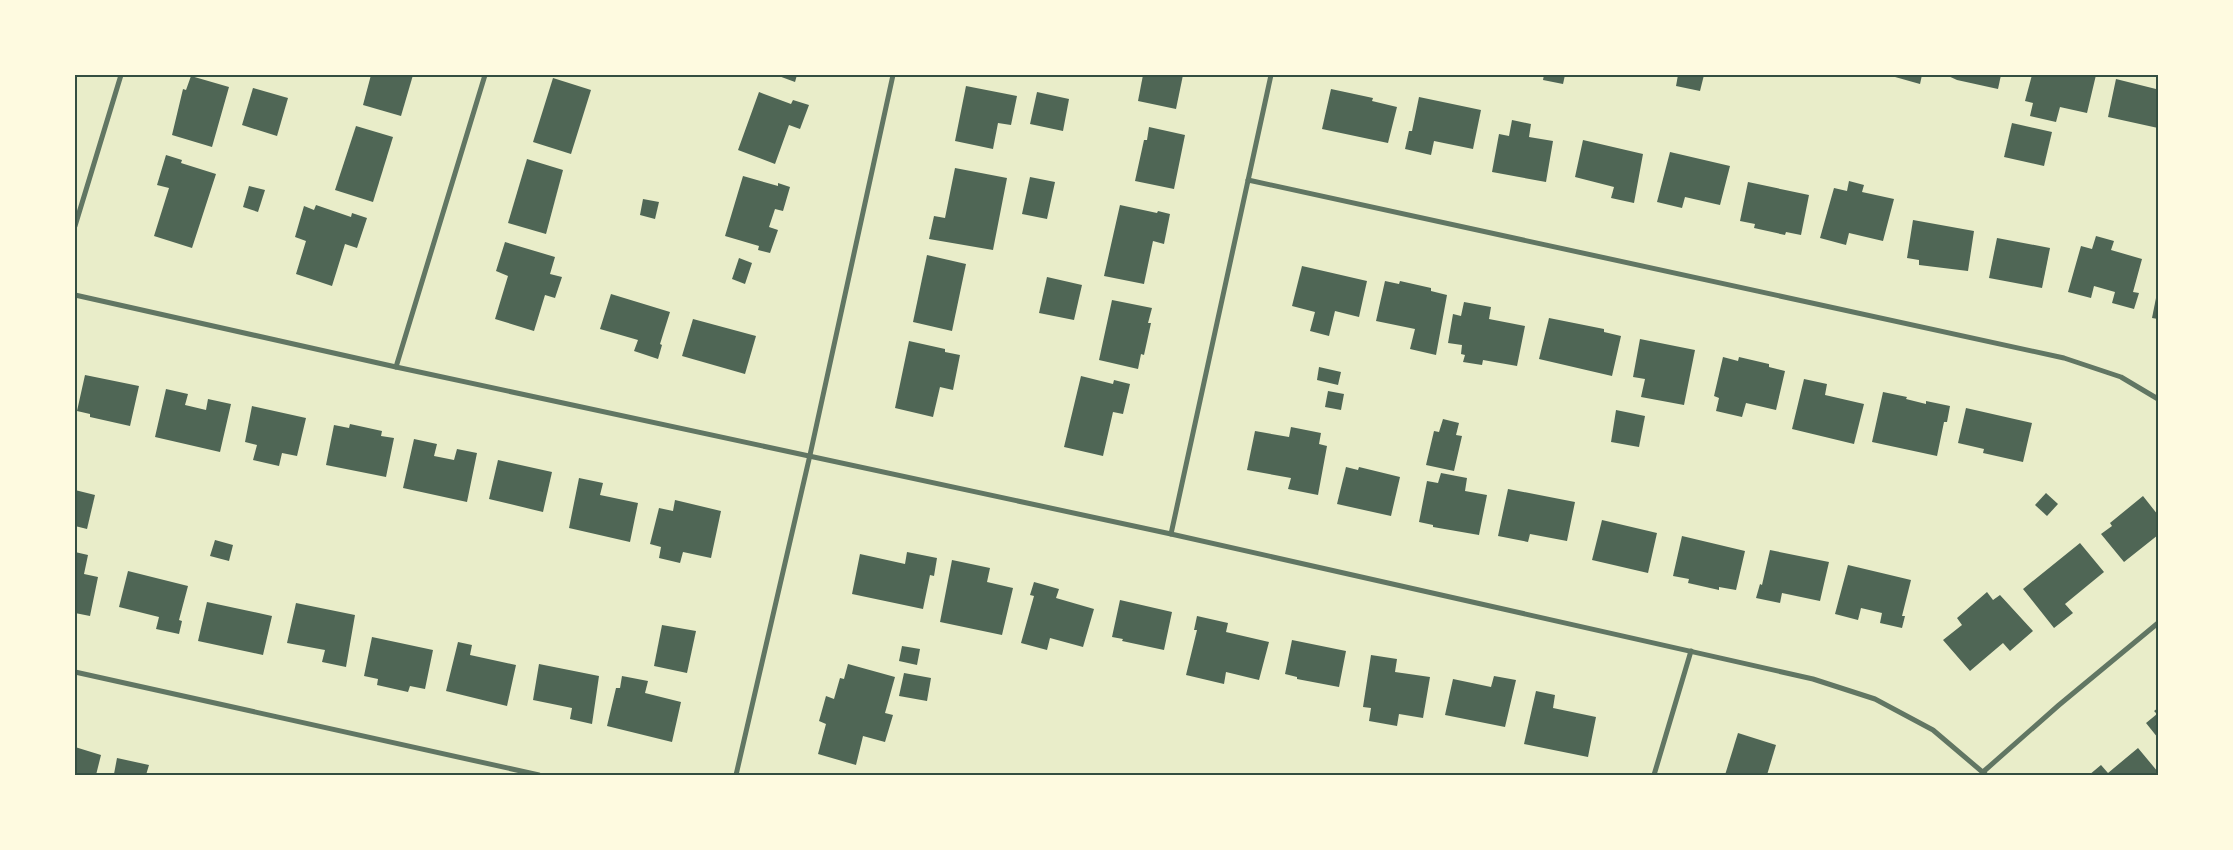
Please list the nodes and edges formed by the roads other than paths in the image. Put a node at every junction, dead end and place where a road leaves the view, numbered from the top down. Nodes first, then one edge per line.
1 (121, 75) edge
2 (485, 75) edge
3 (893, 75) edge
4 (1271, 75) edge
5 (1248, 180) junction
6 (75, 226) edge
7 (75, 295) edge
8 (396, 367) junction
9 (2158, 399) edge
10 (810, 455) junction
11 (1171, 534) junction
12 (2158, 623) edge
13 (1691, 651) junction
14 (75, 672) edge
15 (1984, 774) edge
16 (539, 775) edge
17 (736, 775) edge
18 (1654, 775) edge

1 - 6 street
2 - 8 street
3 - 10 street
4 - 5 street
5 - 9 street
5 - 11 street
7 - 8 street
8 - 10 street
10 - 11 street
10 - 17 street
11 - 13 street
12 - 15 street
13 - 15 street
13 - 18 street
14 - 16 street

